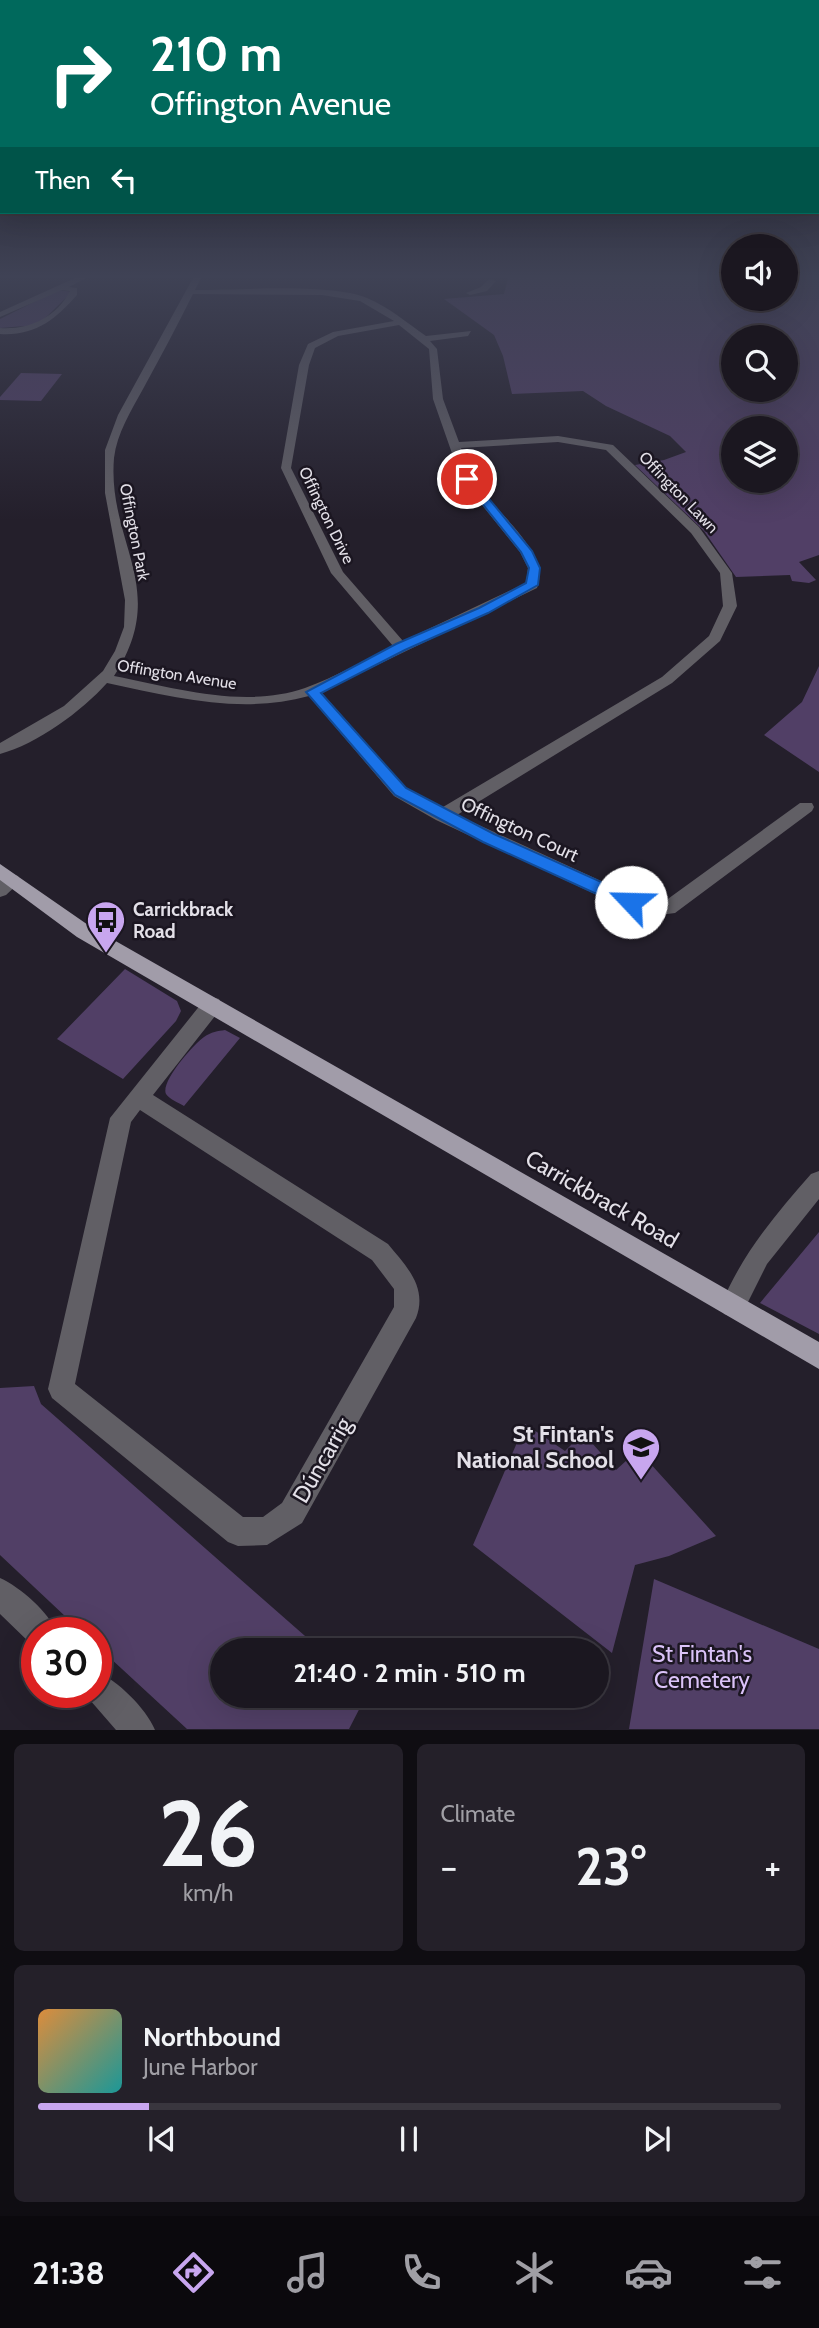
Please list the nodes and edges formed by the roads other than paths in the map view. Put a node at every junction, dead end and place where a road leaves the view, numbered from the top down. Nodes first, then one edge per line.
1 (154, 359) edge
2 (306, 359) edge
3 (434, 359) edge
4 (457, 445) junction
5 (401, 647) junction
6 (107, 679) junction
7 (313, 692) junction
8 (0, 749) edge
9 (806, 807) dead end
10 (442, 816) junction
11 (4, 881) edge
12 (212, 1005) junction
13 (138, 1097) junction
14 (819, 1182) edge
15 (733, 1305) junction
16 (819, 1356) edge
17 (0, 1593) edge
18 (25, 1617) edge
19 (112, 1703) edge
20 (139, 1730) edge

1 - 6 street, Offington Park
2 - 5 street, Offington Drive
3 - 4 street, Offington Avenue
4 - 5 street, Offington Avenue
4 - 10 street, Offington Lawn
5 - 7 street, Offington Avenue
6 - 7 street, Offington Avenue
6 - 8 street, Offington Park
7 - 10 street, Offington Court
9 - 10 street, Offington Court
11 - 12 main road, Carrickbrack Road
12 - 13 street, Dúncarrig
12 - 15 main road, Carrickbrack Road
13 - 13 street, Dúncarrig
14 - 15 street
15 - 16 main road, Carrickbrack Road
17 - 18 street
19 - 20 street

